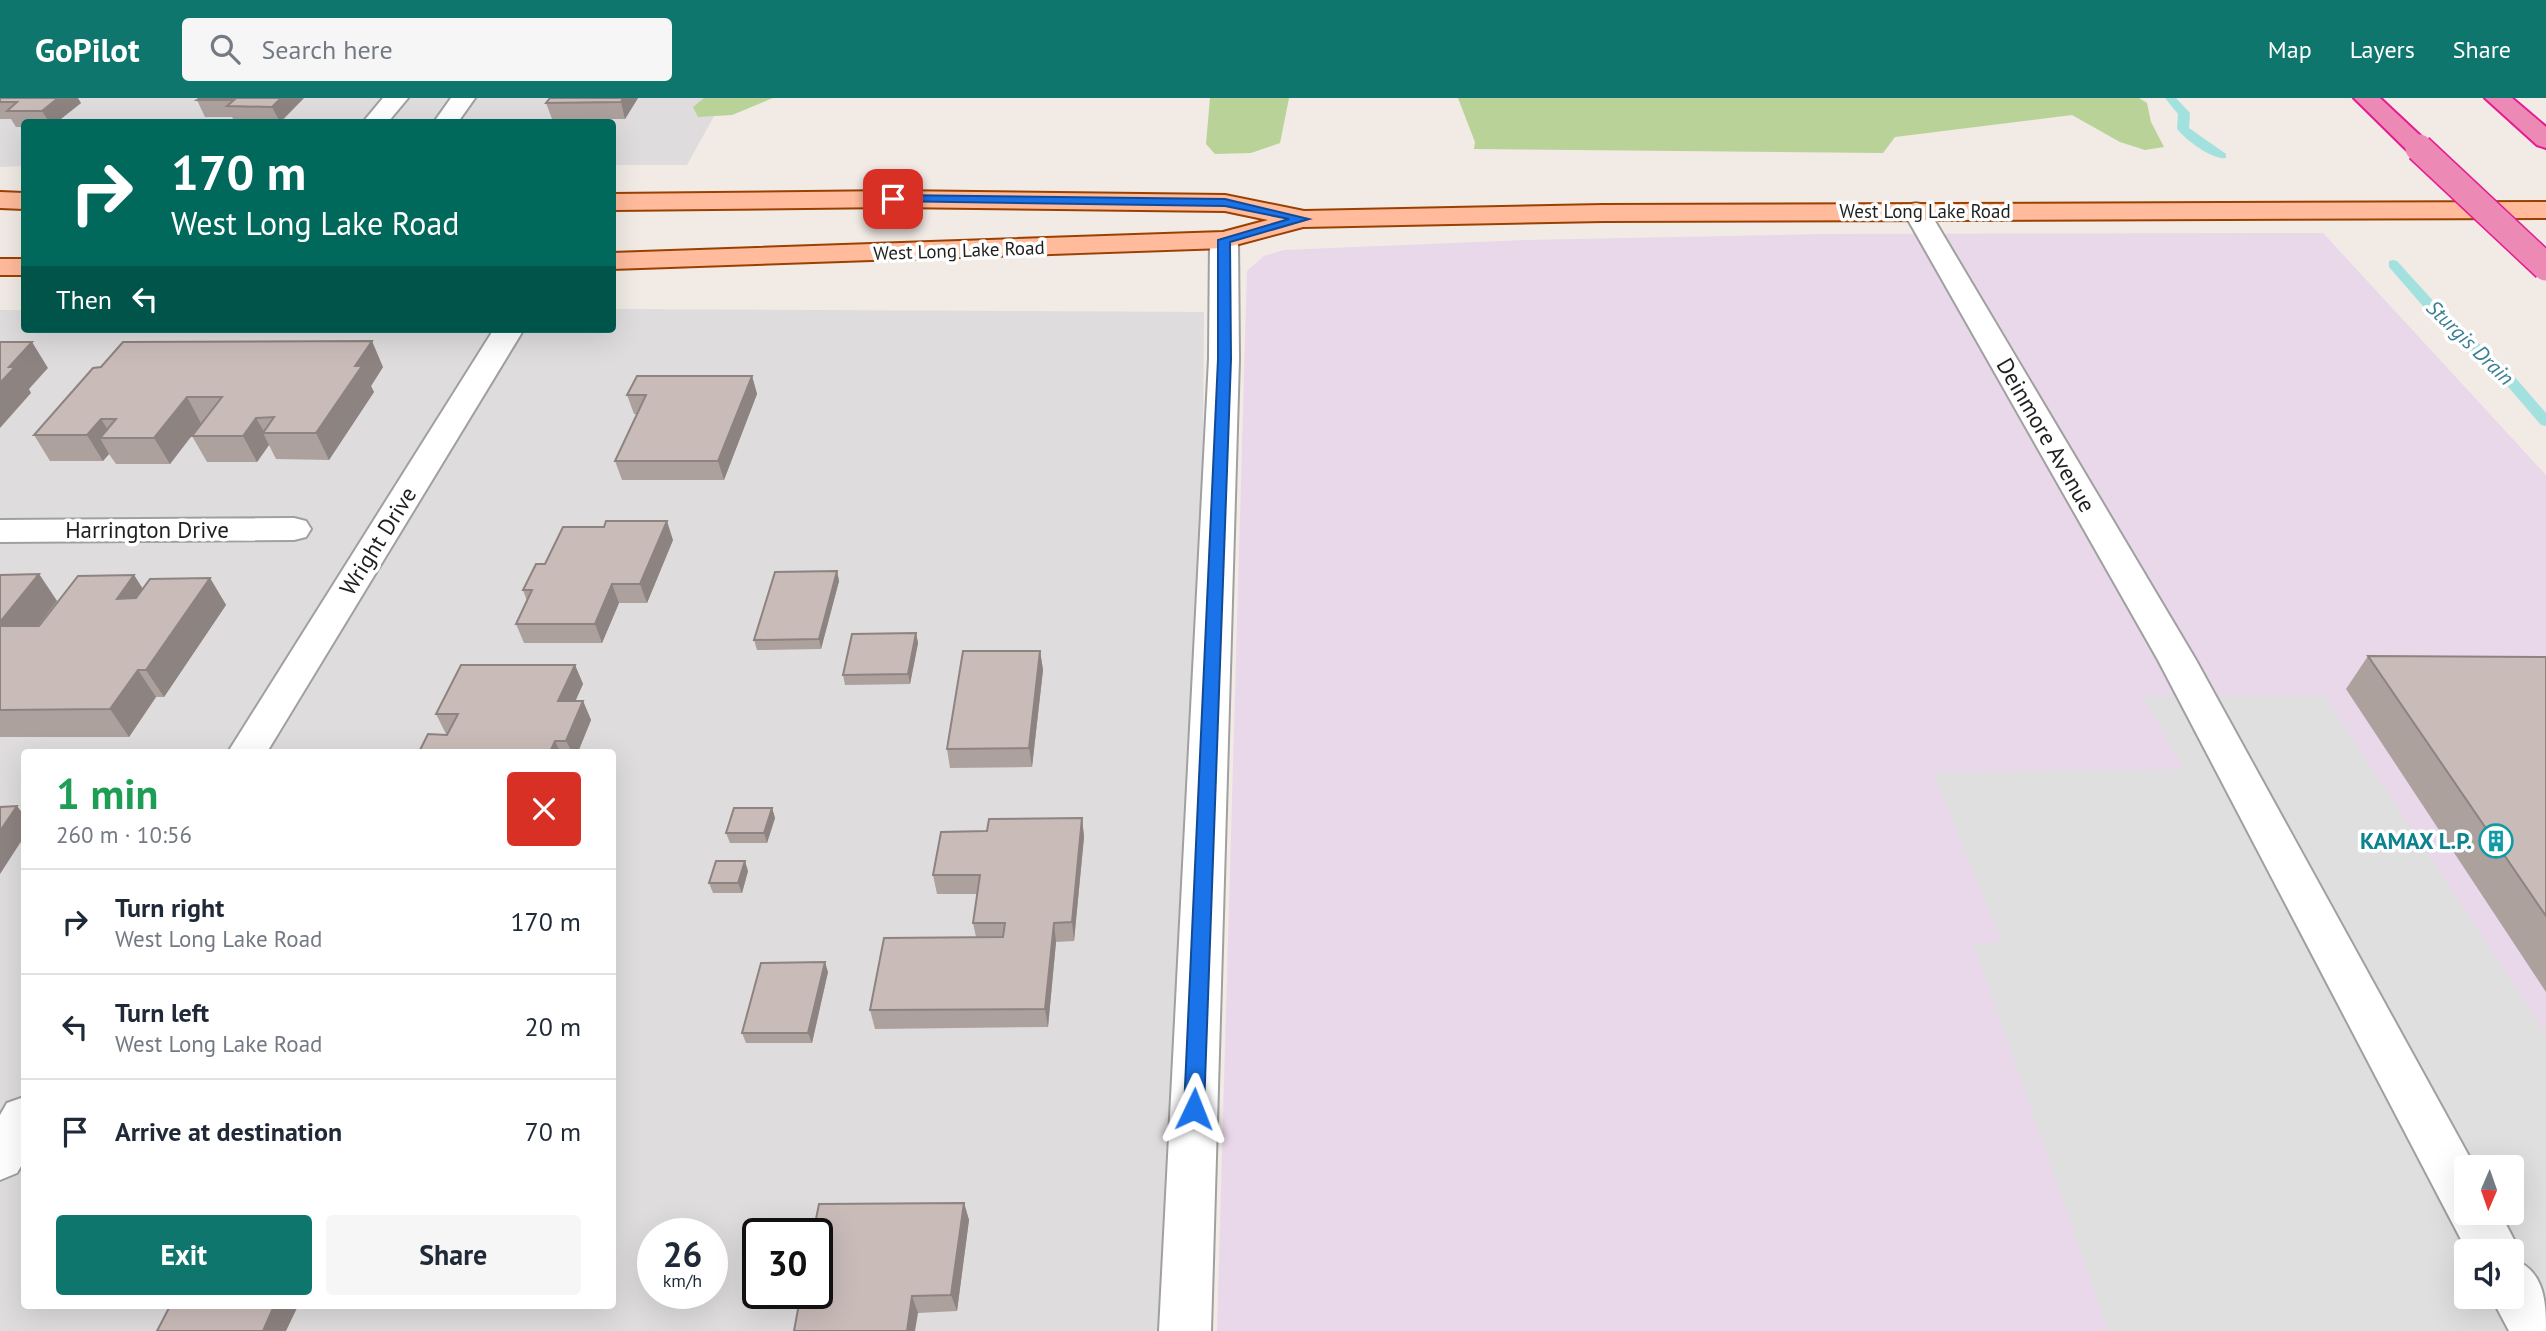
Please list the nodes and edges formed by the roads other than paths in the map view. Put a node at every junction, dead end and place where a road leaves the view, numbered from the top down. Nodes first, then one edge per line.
1 (396, 98) edge
2 (463, 98) edge
3 (2366, 98) edge
4 (2497, 98) edge
5 (378, 119) edge
6 (448, 119) edge
7 (2546, 140) edge
8 (893, 199) junction
9 (808, 200) junction
10 (0, 201) edge
11 (21, 201) edge
12 (616, 202) edge
13 (2546, 210) edge
14 (1916, 211) junction
15 (1304, 219) junction
16 (616, 220) edge
17 (1224, 240) junction
18 (889, 252) junction
19 (616, 261) edge
20 (0, 267) edge
21 (21, 267) edge
22 (2546, 267) edge
23 (507, 333) edge
24 (294, 529) dead end
25 (0, 531) edge
26 (249, 749) edge
27 (21, 1123) edge
28 (0, 1158) edge
29 (2454, 1177) edge
30 (2524, 1307) edge
31 (1185, 1331) edge
32 (2537, 1331) edge

1 - 5 street
2 - 6 street
3 - 22 highway, bridge
4 - 7 highway
8 - 9 main road, West Long Lake Road
8 - 15 main road, West Long Lake Road
8 - 18 main road
9 - 12 main road, West Long Lake Road
9 - 16 main road
10 - 11 main road
13 - 14 main road, West Long Lake Road
14 - 15 main road, West Long Lake Road
14 - 29 street, Deinmore Avenue
15 - 17 main road, West Long Lake Road
17 - 18 main road, West Long Lake Road
17 - 31 street
18 - 19 main road, West Long Lake Road
20 - 21 main road
23 - 26 street, Wright Drive
24 - 25 street, Harrington Drive
27 - 28 street
30 - 32 street

